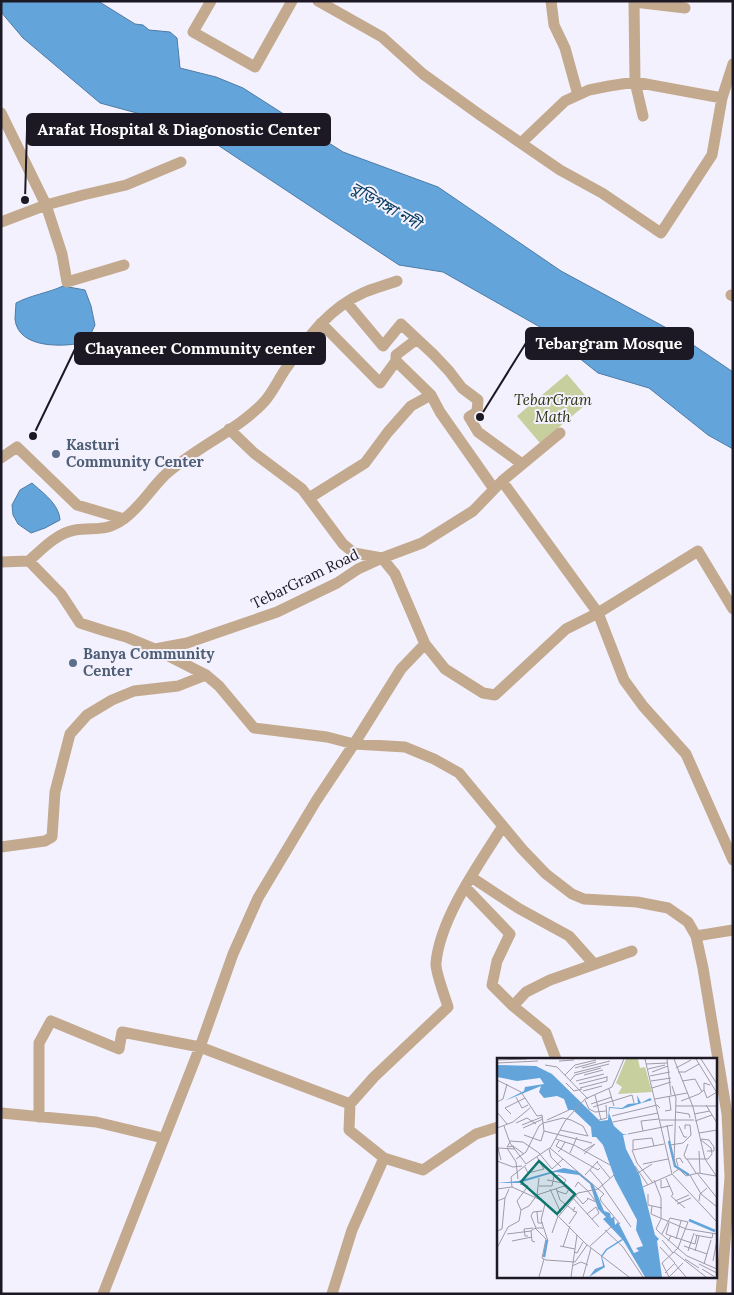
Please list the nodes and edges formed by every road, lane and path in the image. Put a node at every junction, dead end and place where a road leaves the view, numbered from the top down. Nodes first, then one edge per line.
1 (211, 1) edge
2 (292, 1) edge
3 (318, 1) edge
4 (551, 1) edge
5 (634, 2) edge
6 (685, 8) dead end
7 (733, 64) edge
8 (635, 82) junction
9 (578, 95) junction
10 (722, 98) junction
11 (1, 113) edge
12 (643, 116) dead end
13 (521, 143) junction
14 (181, 162) dead end
15 (46, 205) junction
16 (1, 222) edge
17 (124, 265) dead end
18 (397, 281) dead end
19 (347, 303) junction
20 (321, 323) junction
21 (417, 339) junction
22 (396, 361) junction
23 (431, 395) junction
24 (229, 429) junction
25 (560, 433) dead end
26 (1, 458) edge
27 (522, 464) junction
28 (502, 481) junction
29 (494, 489) junction
30 (309, 498) junction
31 (124, 519) junction
32 (382, 558) junction
33 (29, 561) junction
34 (1, 562) edge
35 (733, 609) edge
36 (598, 614) junction
37 (425, 644) junction
38 (155, 649) junction
39 (206, 675) junction
40 (354, 744) junction
41 (503, 826) junction
42 (1, 847) edge
43 (733, 860) edge
44 (471, 877) junction
45 (466, 888) junction
46 (733, 930) edge
47 (696, 936) junction
48 (632, 951) dead end
49 (594, 964) junction
50 (513, 1006) junction
51 (200, 1047) junction
52 (556, 1058) edge
53 (715, 1058) edge
54 (716, 1062) edge
55 (718, 1077) edge
56 (350, 1104) junction
57 (1, 1113) edge
58 (39, 1117) junction
59 (497, 1127) edge
60 (163, 1138) junction
61 (384, 1158) junction
62 (731, 1177) edge
63 (103, 1294) edge
64 (332, 1294) edge
65 (722, 1294) edge

1 - 2 street
3 - 13 street
4 - 9 street
5 - 6 street
5 - 8 street
7 - 10 street
8 - 9 street
8 - 10 street
8 - 12 street
9 - 13 street
10 - 13 street
11 - 15 street
14 - 15 street
15 - 16 street
15 - 17 street
18 - 19 street
19 - 20 street
19 - 21 street
20 - 22 street
20 - 24 street
21 - 22 street
21 - 27 street
22 - 23 street
23 - 29 street
23 - 30 street
24 - 30 street, TebarGram Road
24 - 31 street
25 - 27 street, TebarGram Road
26 - 31 street
27 - 28 street, TebarGram Road
28 - 29 street, TebarGram Road
28 - 36 street
29 - 32 street, TebarGram Road
30 - 32 street, TebarGram Road
31 - 33 street
32 - 37 street, TebarGram Road
32 - 38 street, TebarGram Road
33 - 34 street
33 - 38 street
35 - 36 street
36 - 37 street, TebarGram Road
36 - 43 street
37 - 40 street
38 - 39 street
39 - 40 street
39 - 42 street
40 - 41 street
40 - 51 street
41 - 44 street
41 - 47 street
44 - 45 street
44 - 49 street
45 - 50 street
45 - 56 street
46 - 47 street
47 - 53 street
48 - 49 street
49 - 50 street
50 - 52 street
51 - 56 street
51 - 58 street
51 - 60 street
54 - 55 street
55 - 62 street
56 - 61 street
57 - 58 street
58 - 60 street
59 - 61 street
60 - 63 street
61 - 64 street
62 - 65 street

